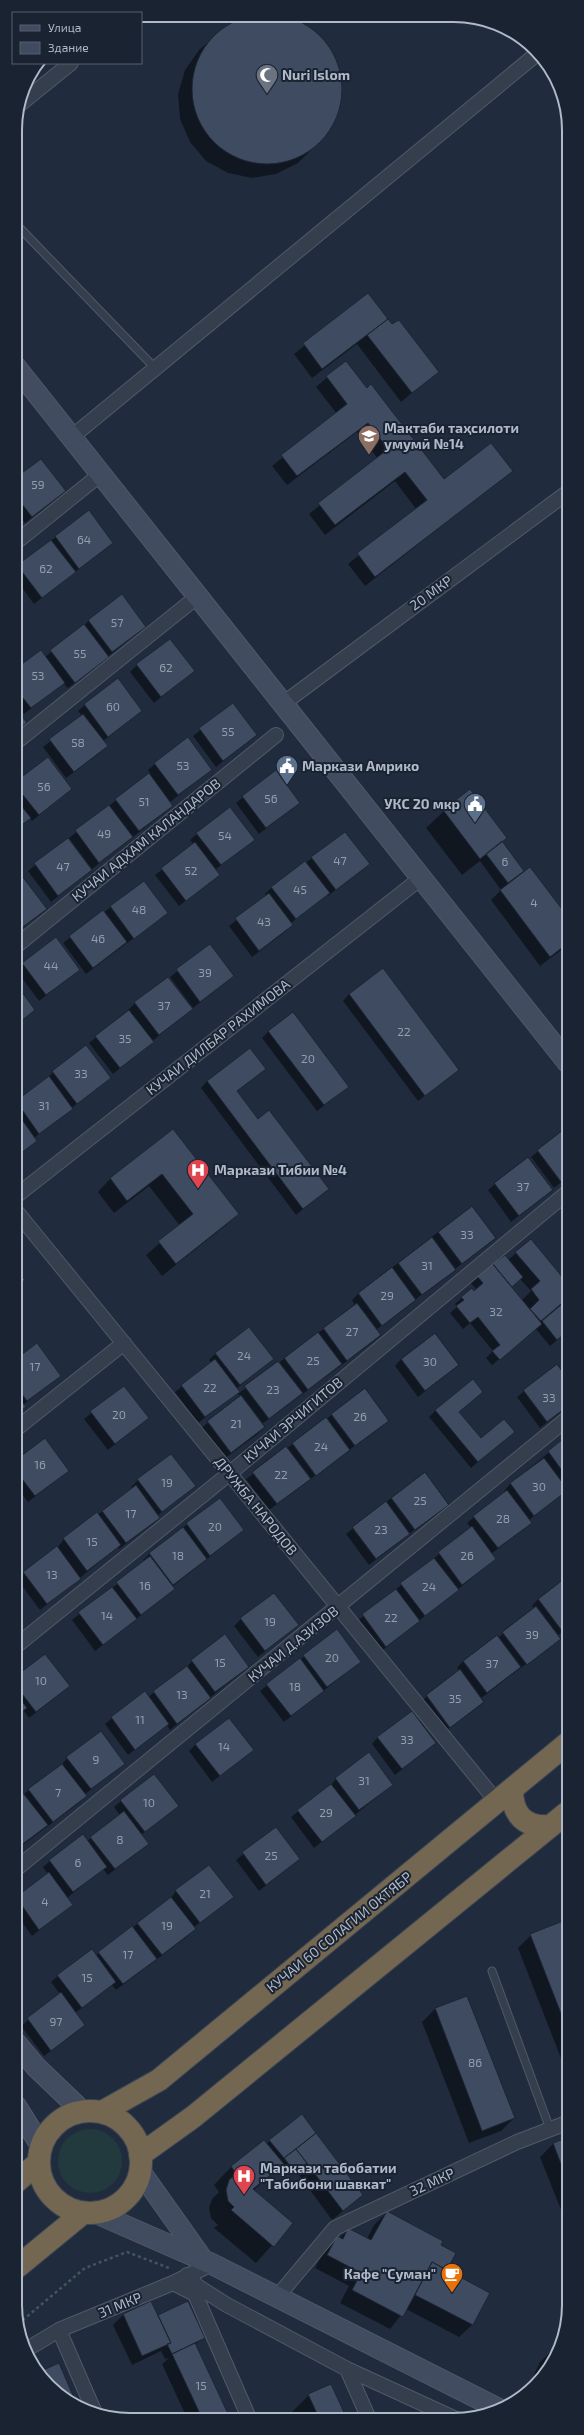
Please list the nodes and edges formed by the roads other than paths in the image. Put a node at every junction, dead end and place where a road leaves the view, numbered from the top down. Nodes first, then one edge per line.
1 (533, 57) edge
2 (70, 64) edge
3 (27, 98) edge
4 (22, 230) edge
5 (154, 367) junction
6 (22, 374) edge
7 (73, 436) junction
8 (102, 473) junction
9 (562, 496) edge
10 (22, 537) edge
11 (198, 596) junction
12 (289, 698) junction
13 (276, 734) dead end
14 (22, 738) edge
15 (421, 878) junction
16 (22, 941) edge
17 (562, 1055) edge
18 (22, 1191) edge
19 (562, 1197) edge
20 (22, 1218) edge
21 (124, 1343) junction
22 (562, 1423) edge
23 (22, 1424) edge
24 (230, 1473) junction
25 (338, 1607) junction
26 (22, 1641) edge
27 (562, 1748) edge
28 (505, 1795) junction
29 (562, 1817) edge
30 (550, 1826) junction
31 (22, 1864) edge
32 (492, 1971) dead end
33 (22, 2050) edge
34 (92, 2111) junction
35 (22, 2118) edge
36 (562, 2125) edge
37 (550, 2129) junction
38 (40, 2155) junction
39 (140, 2163) junction
40 (22, 2175) edge
41 (90, 2213) junction
42 (208, 2262) junction
43 (22, 2264) edge
44 (187, 2275) junction
45 (173, 2284) junction
46 (277, 2297) junction
47 (59, 2330) junction
48 (30, 2347) edge
49 (347, 2369) junction
50 (92, 2406) edge
51 (493, 2406) edge
52 (247, 2413) edge
53 (366, 2413) edge
54 (443, 2413) edge

1 - 5 street
2 - 3 street
4 - 5 lane
5 - 7 street
6 - 7 main road
7 - 8 main road
8 - 10 street
8 - 11 main road
9 - 12 street, 20 МКР
11 - 12 main road
11 - 14 street
12 - 15 main road
13 - 16 street, КУЧАИ АДХАМ КАЛАНДАРОВ
15 - 17 main road
15 - 18 street, КУЧАИ ДИЛБАР РАХИМОВА
19 - 24 street, КУЧАИ ЭРЧИГИТОВ
20 - 21 street, ДРУЖБА НАРОДОВ
21 - 23 street
21 - 24 street, ДРУЖБА НАРОДОВ
22 - 25 street, КУЧАИ Д.АЗИЗОВ
24 - 25 street, ДРУЖБА НАРОДОВ
24 - 26 street, КУЧАИ ЭРЧИГИТОВ
25 - 28 street, ДРУЖБА НАРОДОВ
25 - 31 street, КУЧАИ Д.АЗИЗОВ
27 - 28 highway, КУЧАИ 60 СОЛАГИИ ОКТЯБР
28 - 30 highway
28 - 34 highway, КУЧАИ 60 СОЛАГИИ ОКТЯБР
29 - 30 highway
30 - 39 highway
32 - 37 lane
33 - 34 main road
34 - 38 highway
34 - 39 highway
35 - 38 main road
36 - 37 street, 32 МКР
37 - 46 street, 32 МКР
38 - 40 highway
38 - 41 highway
39 - 41 highway
39 - 42 main road
41 - 42 main road
41 - 43 highway
42 - 44 street, 31 МКР
42 - 46 main road
44 - 45 street, 31 МКР
44 - 49 street
45 - 47 street, 31 МКР
45 - 52 street
46 - 51 main road
47 - 48 street, 31 МКР
47 - 50 street
49 - 53 street
49 - 54 street

